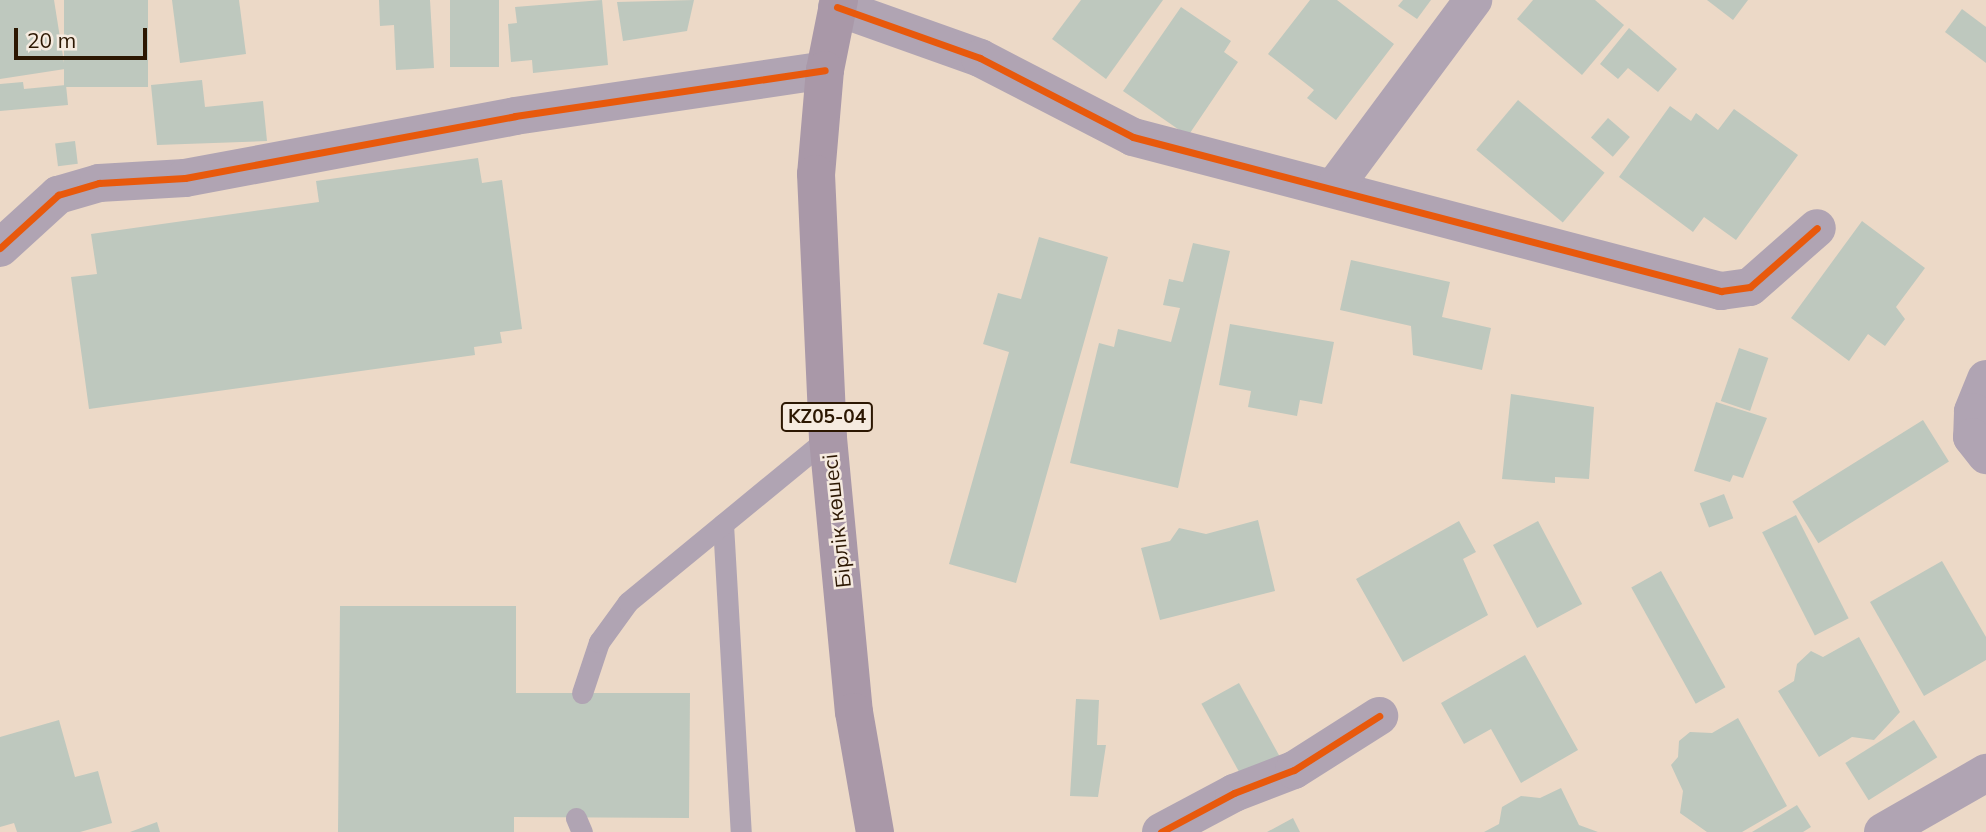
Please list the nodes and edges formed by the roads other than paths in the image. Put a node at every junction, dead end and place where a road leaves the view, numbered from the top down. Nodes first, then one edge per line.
1 (1473, 0) edge
2 (838, 4) edge
3 (825, 70) junction
4 (1335, 186) junction
5 (1817, 228) dead end
6 (0, 248) edge
7 (1986, 379) edge
8 (828, 438) junction
9 (1986, 455) edge
10 (723, 524) junction
11 (582, 693) dead end
12 (1379, 716) dead end
13 (1986, 773) edge
14 (741, 832) edge
15 (875, 832) edge
16 (1161, 832) edge
17 (1883, 832) edge

1 - 4 street
2 - 3 main road, Бірлік көшесі / KZ05-04
2 - 4 street
3 - 6 street
3 - 8 main road, Бірлік көшесі / KZ05-04
4 - 5 street
7 - 9 street
8 - 10 lane
8 - 15 main road, Бірлік көшесі / KZ05-04
10 - 11 lane
10 - 14 lane
12 - 16 street
13 - 17 street

